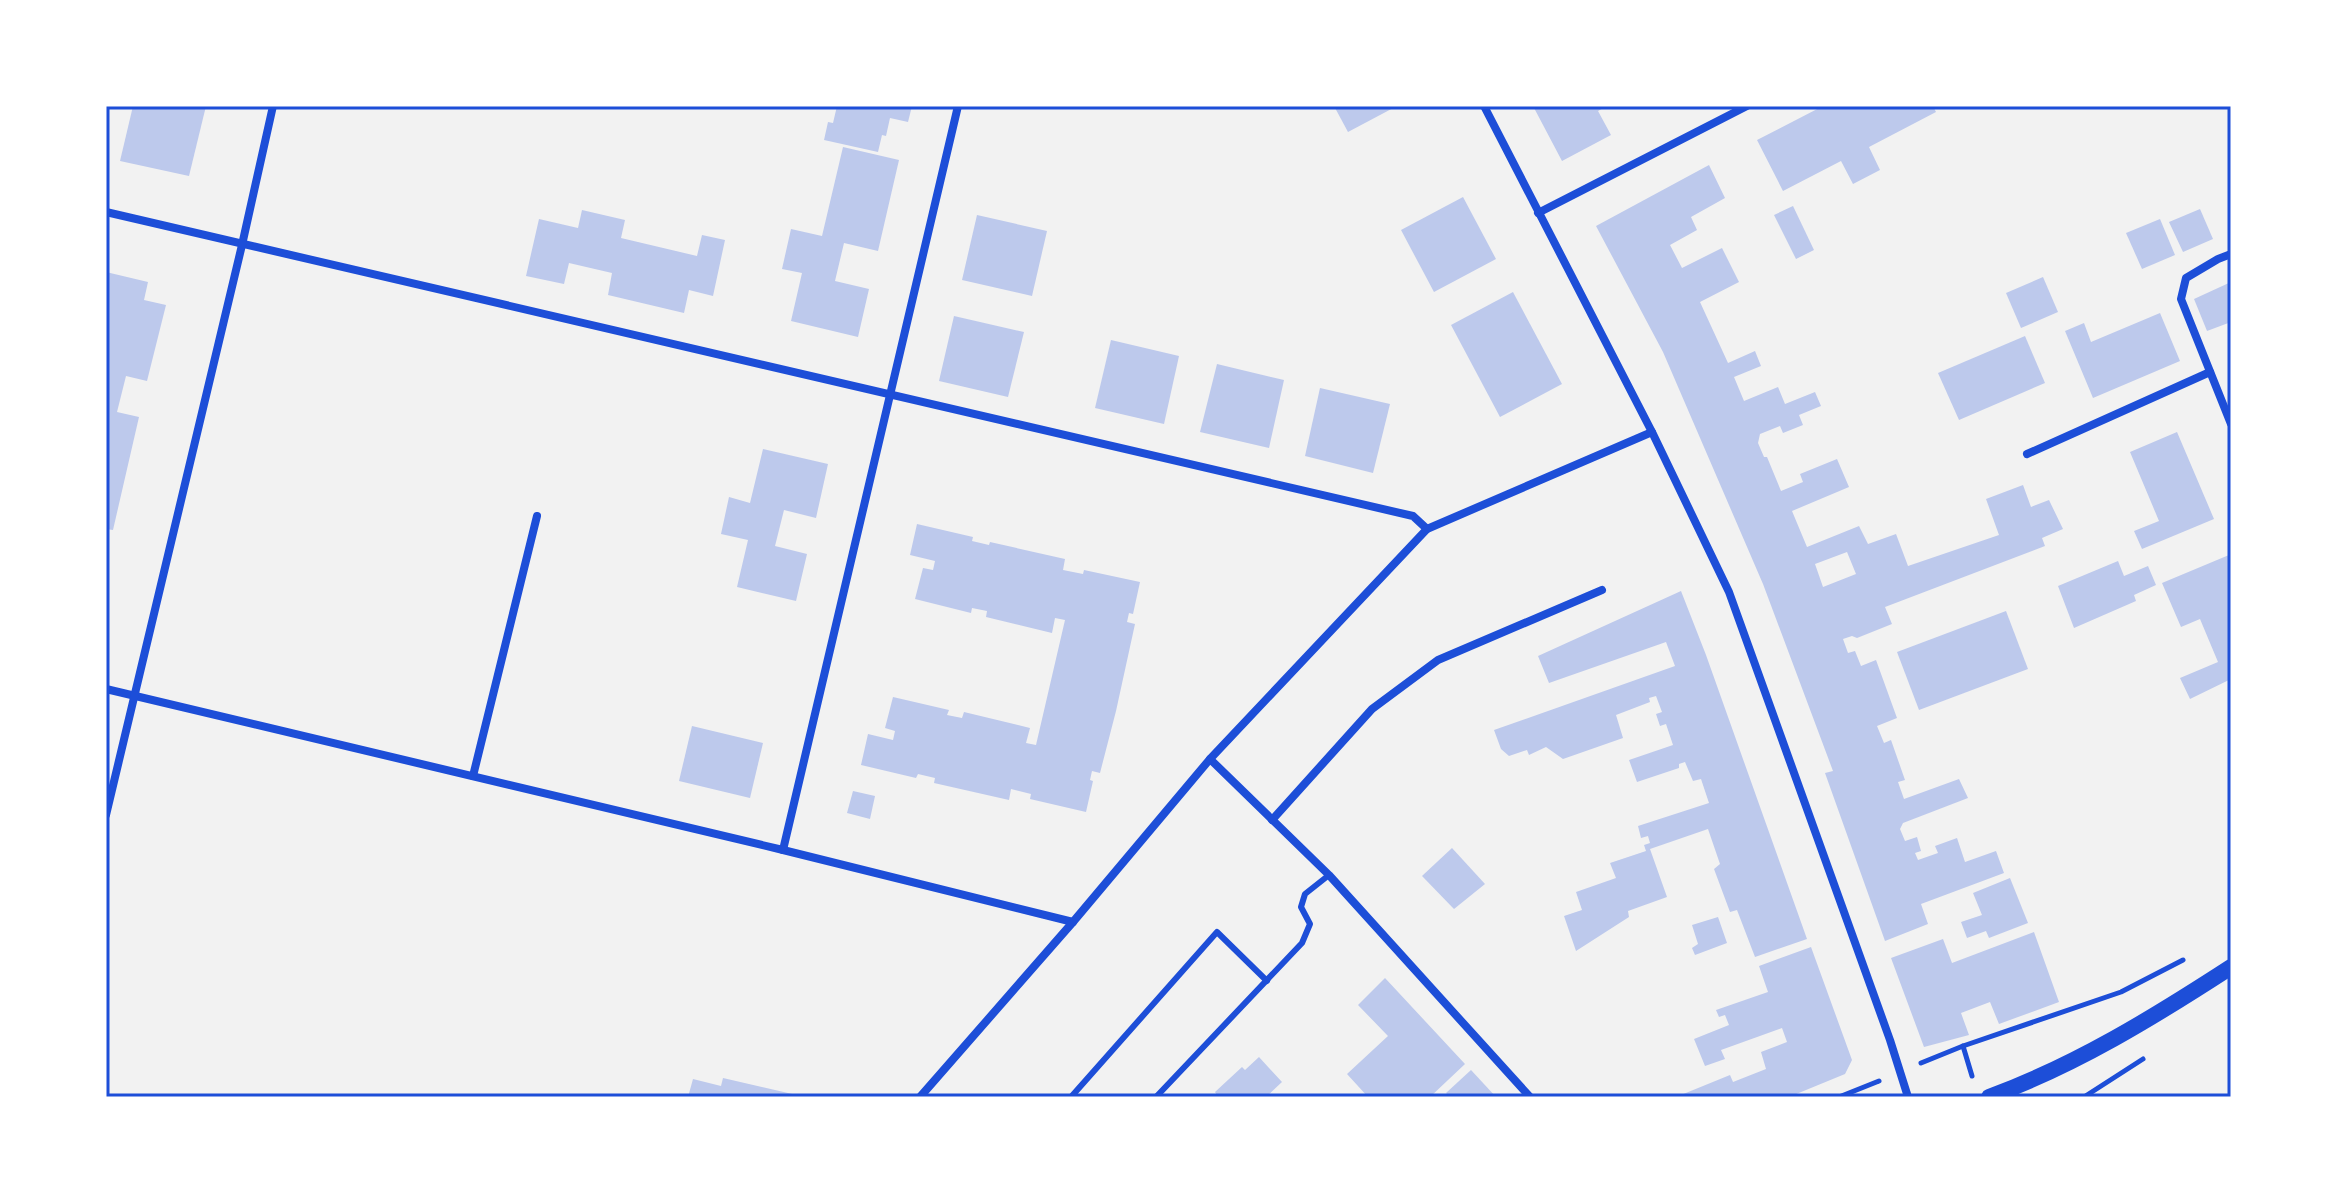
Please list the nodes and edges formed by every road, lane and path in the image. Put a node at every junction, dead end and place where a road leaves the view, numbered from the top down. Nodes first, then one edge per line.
1 (273, 106) edge
2 (958, 106) edge
3 (1484, 106) edge
4 (1747, 106) edge
5 (106, 212) edge
6 (1538, 213) junction
7 (242, 245) junction
8 (2231, 254) edge
9 (2210, 372) junction
10 (891, 393) junction
11 (2231, 424) edge
12 (1652, 432) junction
13 (2027, 454) dead end
14 (537, 516) dead end
15 (1427, 529) junction
16 (1602, 590) dead end
17 (106, 689) edge
18 (135, 696) junction
19 (1210, 759) junction
20 (473, 776) junction
21 (106, 815) edge
22 (1272, 820) junction
23 (783, 850) junction
24 (1329, 875) junction
25 (1073, 922) junction
26 (2190, 956) dead end
27 (2231, 967) edge
28 (1267, 981) junction
29 (1901, 1072) junction
30 (920, 1097) edge
31 (1071, 1097) edge
32 (1156, 1097) edge
33 (1530, 1097) edge
34 (1840, 1097) edge
35 (1908, 1097) edge
36 (1989, 1097) edge

1 - 7 street
2 - 10 street
3 - 6 street
4 - 6 street
5 - 7 street
6 - 12 street
7 - 10 street
7 - 18 street
8 - 9 street
9 - 11 street
9 - 13 street
10 - 15 street
10 - 23 street
12 - 15 street
12 - 29 street
14 - 20 street
15 - 19 street
16 - 22 street
17 - 18 street
18 - 20 street
18 - 21 street
19 - 22 street
19 - 25 street
20 - 23 street
22 - 24 street
23 - 25 street
24 - 28 lane
24 - 33 street
25 - 30 street
26 - 29 path
27 - 36 main road
28 - 31 lane
28 - 32 lane
29 - 34 path
29 - 35 street

